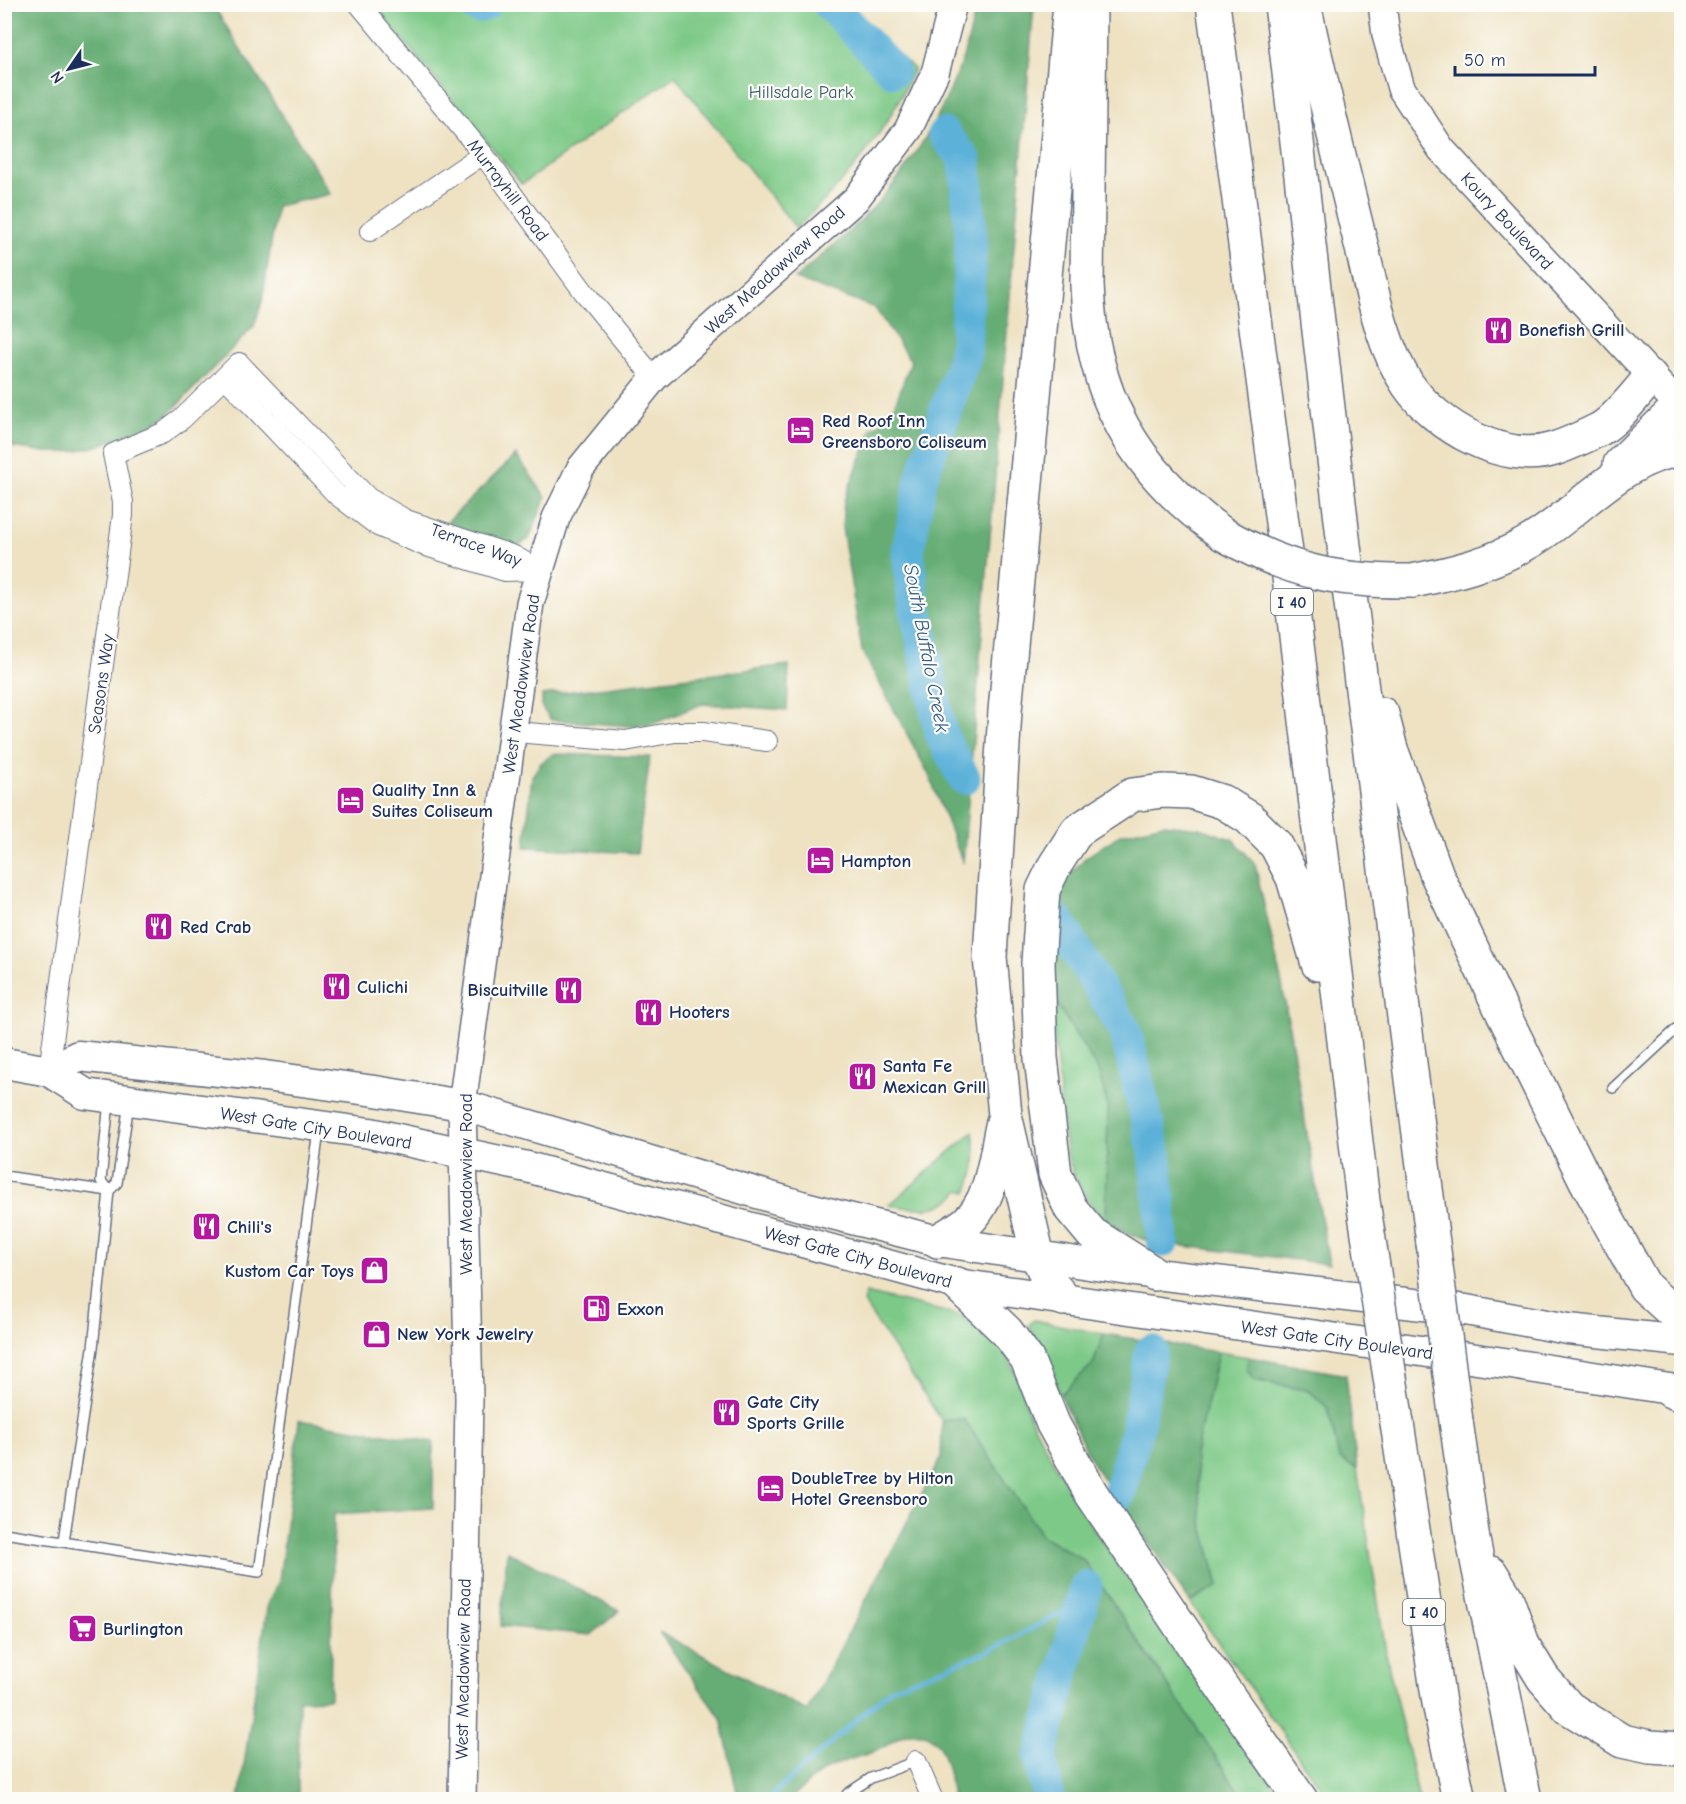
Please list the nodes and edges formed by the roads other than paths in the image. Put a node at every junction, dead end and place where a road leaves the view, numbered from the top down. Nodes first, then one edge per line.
1 (358, 4) edge
2 (953, 4) edge
3 (1070, 4) edge
4 (1090, 4) edge
5 (1213, 4) edge
6 (1281, 4) edge
7 (1304, 4) edge
8 (1382, 4) edge
9 (483, 154) junction
10 (370, 231) dead end
11 (239, 363) joint
12 (225, 376) junction
13 (1651, 377) junction
14 (654, 378) junction
15 (1680, 408) edge
16 (1682, 450) edge
17 (1591, 496) junction
18 (538, 570) junction
19 (1348, 580) junction
20 (514, 732) junction
21 (767, 741) dead end
22 (1682, 1024) edge
23 (4, 1063) edge
24 (49, 1071) junction
25 (1613, 1088) dead end
26 (119, 1100) junction
27 (462, 1106) junction
28 (1005, 1115) junction
29 (320, 1125) junction
30 (463, 1154) junction
31 (4, 1176) edge
32 (1362, 1188) junction
33 (109, 1191) junction
34 (938, 1241) junction
35 (1038, 1257) junction
36 (1155, 1274) junction
37 (957, 1284) junction
38 (1064, 1299) junction
39 (1682, 1321) edge
40 (1682, 1341) edge
41 (1678, 1393) edge
42 (4, 1533) edge
43 (1473, 1540) junction
44 (63, 1541) junction
45 (1682, 1749) edge
46 (916, 1761) joint
47 (847, 1794) dead end
48 (462, 1800) edge
49 (933, 1800) edge
50 (1301, 1800) edge
51 (1459, 1800) edge
52 (1525, 1800) edge

1 - 9 street, Murrayhill Road
2 - 14 street, West Meadowview Road
3 - 28 highway
4 - 17 highway, bridge
5 - 32 highway, I 40
6 - 19 highway
7 - 13 highway
8 - 13 street, Koury Boulevard
9 - 10 street
9 - 14 street, Murrayhill Road
11 - 12 street, Seasons Way
11 - 18 street, Terrace Way
12 - 18 street, Terrace Way
12 - 24 street, Seasons Way
13 - 15 street, Koury Boulevard
14 - 18 street, West Meadowview Road
15 - 17 highway
16 - 17 highway
18 - 20 street, West Meadowview Road
19 - 39 highway
19 - 43 highway, bridge
20 - 21 street
20 - 27 street, West Meadowview Road
22 - 25 lane
23 - 24 main road, West Gate City Boulevard
24 - 26 main road, West Gate City Boulevard
24 - 27 main road, West Gate City Boulevard
26 - 29 main road, West Gate City Boulevard
26 - 33 lane
26 - 33 lane
27 - 30 street, West Meadowview Road
27 - 34 main road, West Gate City Boulevard
28 - 34 highway
28 - 35 highway
29 - 30 main road, West Gate City Boulevard
29 - 44 lane
30 - 37 main road, West Gate City Boulevard
30 - 48 street, West Meadowview Road
31 - 33 lane
32 - 36 highway
32 - 51 highway, I 40, bridge
33 - 44 lane
34 - 35 main road, West Gate City Boulevard
35 - 36 main road, West Gate City Boulevard
35 - 38 highway
36 - 40 main road, West Gate City Boulevard
37 - 38 main road, West Gate City Boulevard
37 - 50 highway
38 - 41 main road, West Gate City Boulevard
42 - 44 lane
43 - 45 highway
43 - 52 highway
46 - 47 lane
46 - 49 street

